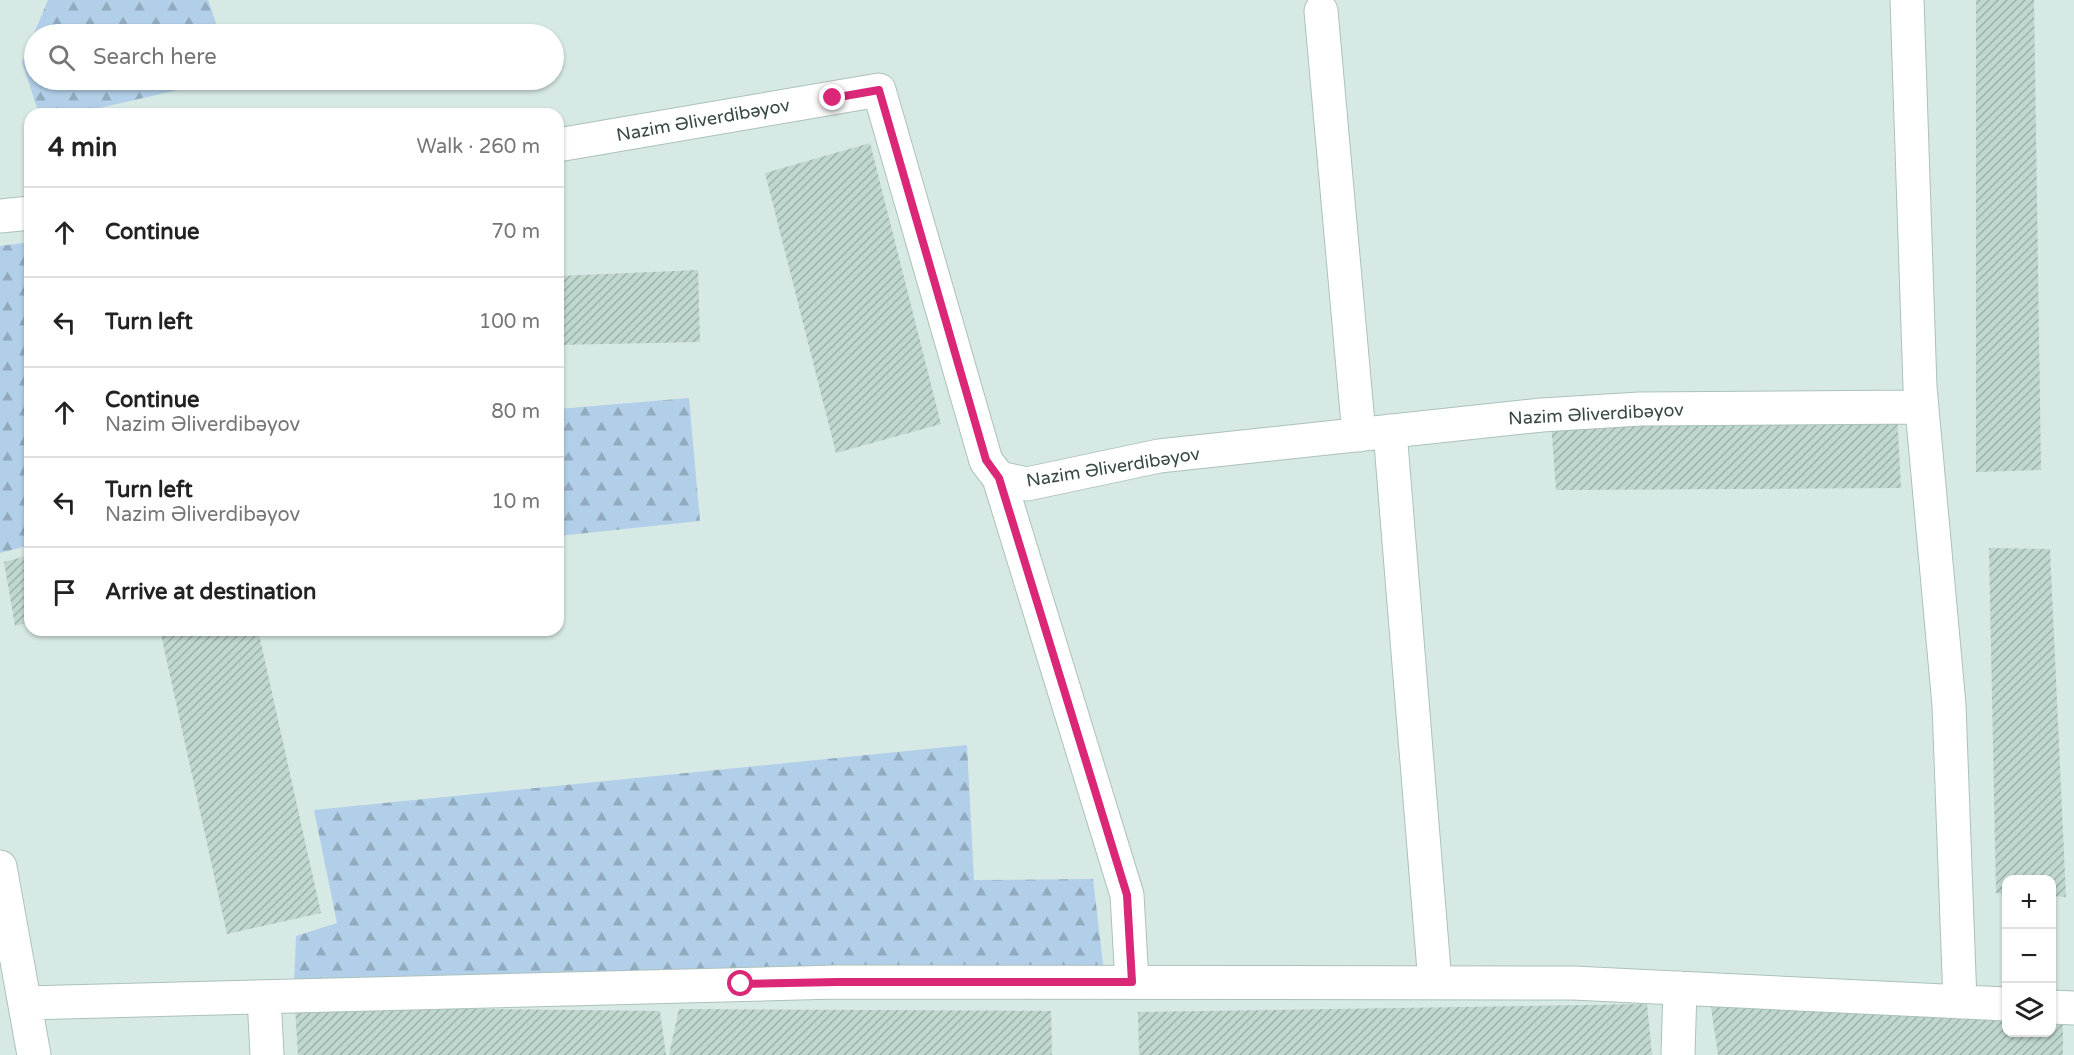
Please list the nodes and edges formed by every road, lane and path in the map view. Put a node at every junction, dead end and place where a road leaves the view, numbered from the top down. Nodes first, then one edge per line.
1 (1907, 0) edge
2 (1321, 11) dead end
3 (564, 143) edge
4 (24, 214) edge
5 (0, 216) edge
6 (1922, 407) junction
7 (1375, 433) junction
8 (999, 478) junction
9 (0, 867) edge
10 (1132, 982) junction
11 (1435, 983) junction
12 (1680, 988) junction
13 (264, 997) junction
14 (1960, 1002) junction
15 (25, 1003) junction
16 (2002, 1004) edge
17 (2056, 1006) edge
18 (2074, 1008) edge
19 (34, 1055) edge
20 (267, 1055) edge
21 (1678, 1055) edge

1 - 6 street
2 - 7 street
3 - 8 street, Nazim Əliverdibəyov
4 - 5 street
6 - 7 street, Nazim Əliverdibəyov
6 - 14 street
7 - 8 street, Nazim Əliverdibəyov
7 - 11 street
8 - 10 street
9 - 15 street
10 - 11 street
10 - 13 street
11 - 12 street
12 - 14 street
12 - 21 street
13 - 15 street
13 - 20 street
14 - 16 street
15 - 19 street
17 - 18 street

